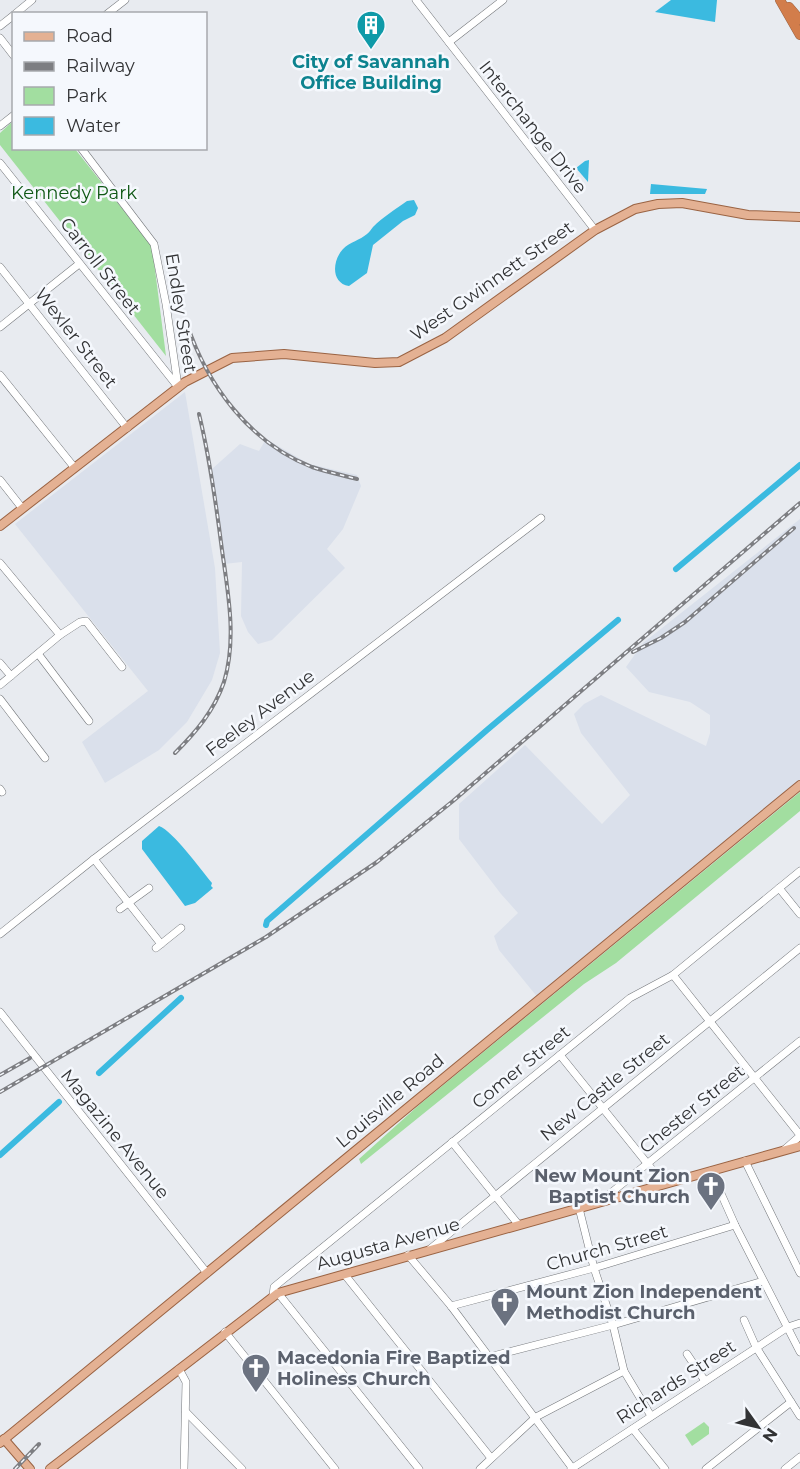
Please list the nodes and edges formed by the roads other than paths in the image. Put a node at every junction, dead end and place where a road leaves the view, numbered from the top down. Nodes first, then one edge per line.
1 (32, 0) edge
2 (125, 0) edge
3 (416, 0) edge
4 (503, 0) edge
5 (782, 0) edge
6 (17, 12) edge
7 (110, 12) edge
8 (12, 16) edge
9 (800, 20) edge
10 (0, 26) edge
11 (800, 35) edge
12 (0, 38) edge
13 (448, 42) junction
14 (12, 53) edge
15 (12, 116) edge
16 (0, 126) edge
17 (83, 150) edge
18 (0, 163) edge
19 (800, 217) edge
20 (595, 230) junction
21 (80, 264) junction
22 (0, 267) edge
23 (29, 303) junction
24 (0, 327) edge
25 (0, 375) edge
26 (178, 387) junction
27 (127, 428) junction
28 (74, 467) junction
29 (0, 480) edge
30 (22, 508) junction
31 (541, 518) dead end
32 (0, 526) edge
33 (0, 563) edge
34 (60, 635) junction
35 (39, 655) junction
36 (0, 663) edge
37 (122, 667) dead end
38 (11, 676) junction
39 (0, 686) edge
40 (0, 699) edge
41 (90, 721) dead end
42 (45, 758) dead end
43 (800, 785) edge
44 (94, 859) junction
45 (800, 871) edge
46 (149, 888) dead end
47 (779, 888) junction
48 (129, 903) junction
49 (120, 909) dead end
50 (800, 914) edge
51 (181, 928) dead end
52 (0, 934) edge
53 (800, 948) edge
54 (673, 975) junction
55 (0, 1012) edge
56 (710, 1022) junction
57 (800, 1041) edge
58 (560, 1055) junction
59 (754, 1078) junction
60 (603, 1108) junction
61 (800, 1135) edge
62 (452, 1142) junction
63 (800, 1146) edge
64 (784, 1150) junction
65 (745, 1161) junction
66 (647, 1164) junction
67 (711, 1171) junction
68 (663, 1183) junction
69 (495, 1195) junction
70 (602, 1200) junction
71 (579, 1208) junction
72 (518, 1224) junction
73 (735, 1225) junction
74 (430, 1249) junction
75 (408, 1255) junction
76 (594, 1268) junction
77 (207, 1273) junction
78 (800, 1273) edge
79 (345, 1275) junction
80 (763, 1281) junction
81 (275, 1294) junction
82 (451, 1306) junction
83 (744, 1320) dead end
84 (800, 1323) edge
85 (613, 1325) junction
86 (788, 1327) junction
87 (225, 1332) junction
88 (756, 1347) junction
89 (800, 1353) edge
90 (687, 1354) dead end
91 (489, 1357) junction
92 (178, 1369) junction
93 (624, 1371) junction
94 (705, 1381) junction
95 (791, 1402) junction
96 (186, 1413) junction
97 (651, 1416) junction
98 (800, 1416) edge
99 (536, 1417) junction
100 (633, 1429) junction
101 (2, 1441) edge
102 (800, 1457) edge
103 (491, 1458) junction
104 (30, 1469) edge
105 (50, 1469) edge
106 (184, 1469) edge
107 (242, 1469) edge
108 (335, 1469) edge
109 (419, 1469) edge
110 (480, 1469) edge
111 (572, 1469) edge
112 (665, 1469) edge
113 (706, 1469) edge
114 (785, 1469) edge

1 - 6 street
2 - 7 street
3 - 13 street, Interchange Drive
4 - 13 street
5 - 9 highway
5 - 11 highway
8 - 10 street
12 - 14 street
13 - 20 street, Interchange Drive
15 - 16 street
17 - 26 street, Endley Street
18 - 21 street, Carroll Street
19 - 20 main road, West Gwinnett Street
20 - 26 main road, West Gwinnett Street
21 - 23 street
21 - 26 street, Carroll Street
22 - 23 street, Wexler Street
23 - 24 street
23 - 27 street, Wexler Street
25 - 28 street
26 - 27 main road, West Gwinnett Street
27 - 28 main road, West Gwinnett Street
28 - 30 main road, West Gwinnett Street
29 - 30 street
30 - 32 main road, West Gwinnett Street
31 - 44 street, Feeley Avenue
33 - 34 street
34 - 35 street
34 - 37 street
35 - 38 street
35 - 41 street
36 - 38 street
38 - 39 street
40 - 42 street
43 - 77 main road, Louisville Road
44 - 48 street
44 - 52 street, Feeley Avenue
45 - 47 street, Comer Street
46 - 48 street
47 - 50 street
47 - 54 street, Comer Street
48 - 49 street
48 - 51 street
53 - 56 street, New Castle Street
54 - 56 street
54 - 58 street, Comer Street
55 - 77 street, Magazine Avenue
56 - 59 street
56 - 60 street, New Castle Street
57 - 59 street, Chester Street
58 - 60 street
58 - 62 street, Comer Street
59 - 61 street
59 - 66 street, Chester Street
60 - 66 street
60 - 69 street, New Castle Street
61 - 64 street, Augusta Avenue
62 - 69 street
62 - 81 street, Comer Street
63 - 64 main road, Augusta Avenue
64 - 65 main road, Augusta Avenue
65 - 67 main road, Augusta Avenue
65 - 78 street
66 - 68 street
66 - 70 street, Chester Street
67 - 68 main road, Augusta Avenue
67 - 73 street
68 - 70 main road, Augusta Avenue
69 - 72 street
69 - 74 street, New Castle Street
70 - 71 main road, Augusta Avenue
71 - 72 main road, Augusta Avenue
71 - 76 street
72 - 74 main road, Augusta Avenue
73 - 76 street, Church Street
73 - 80 street
74 - 75 main road, Augusta Avenue
75 - 79 main road, Augusta Avenue
75 - 82 street
76 - 82 street, Church Street
76 - 85 street
77 - 101 main road, Louisville Road
79 - 81 main road, Augusta Avenue
79 - 103 street
80 - 85 street
80 - 86 street
81 - 87 main road, Augusta Avenue
81 - 109 street
82 - 91 street
83 - 88 street
84 - 86 street, Richards Street
85 - 91 street
85 - 93 street
86 - 88 street, Richards Street
86 - 89 street
87 - 92 main road, Augusta Avenue
87 - 108 street
88 - 94 street, Richards Street
88 - 95 street
90 - 94 street
91 - 99 street
92 - 96 street
92 - 105 main road, Augusta Avenue
93 - 97 street
93 - 99 street
94 - 97 street, Richards Street
95 - 98 street
95 - 113 street
96 - 106 street
96 - 107 street
97 - 100 street, Richards Street
99 - 103 street
99 - 111 street
100 - 111 street, Richards Street
100 - 112 street
101 - 104 main road
102 - 114 street
103 - 110 street

